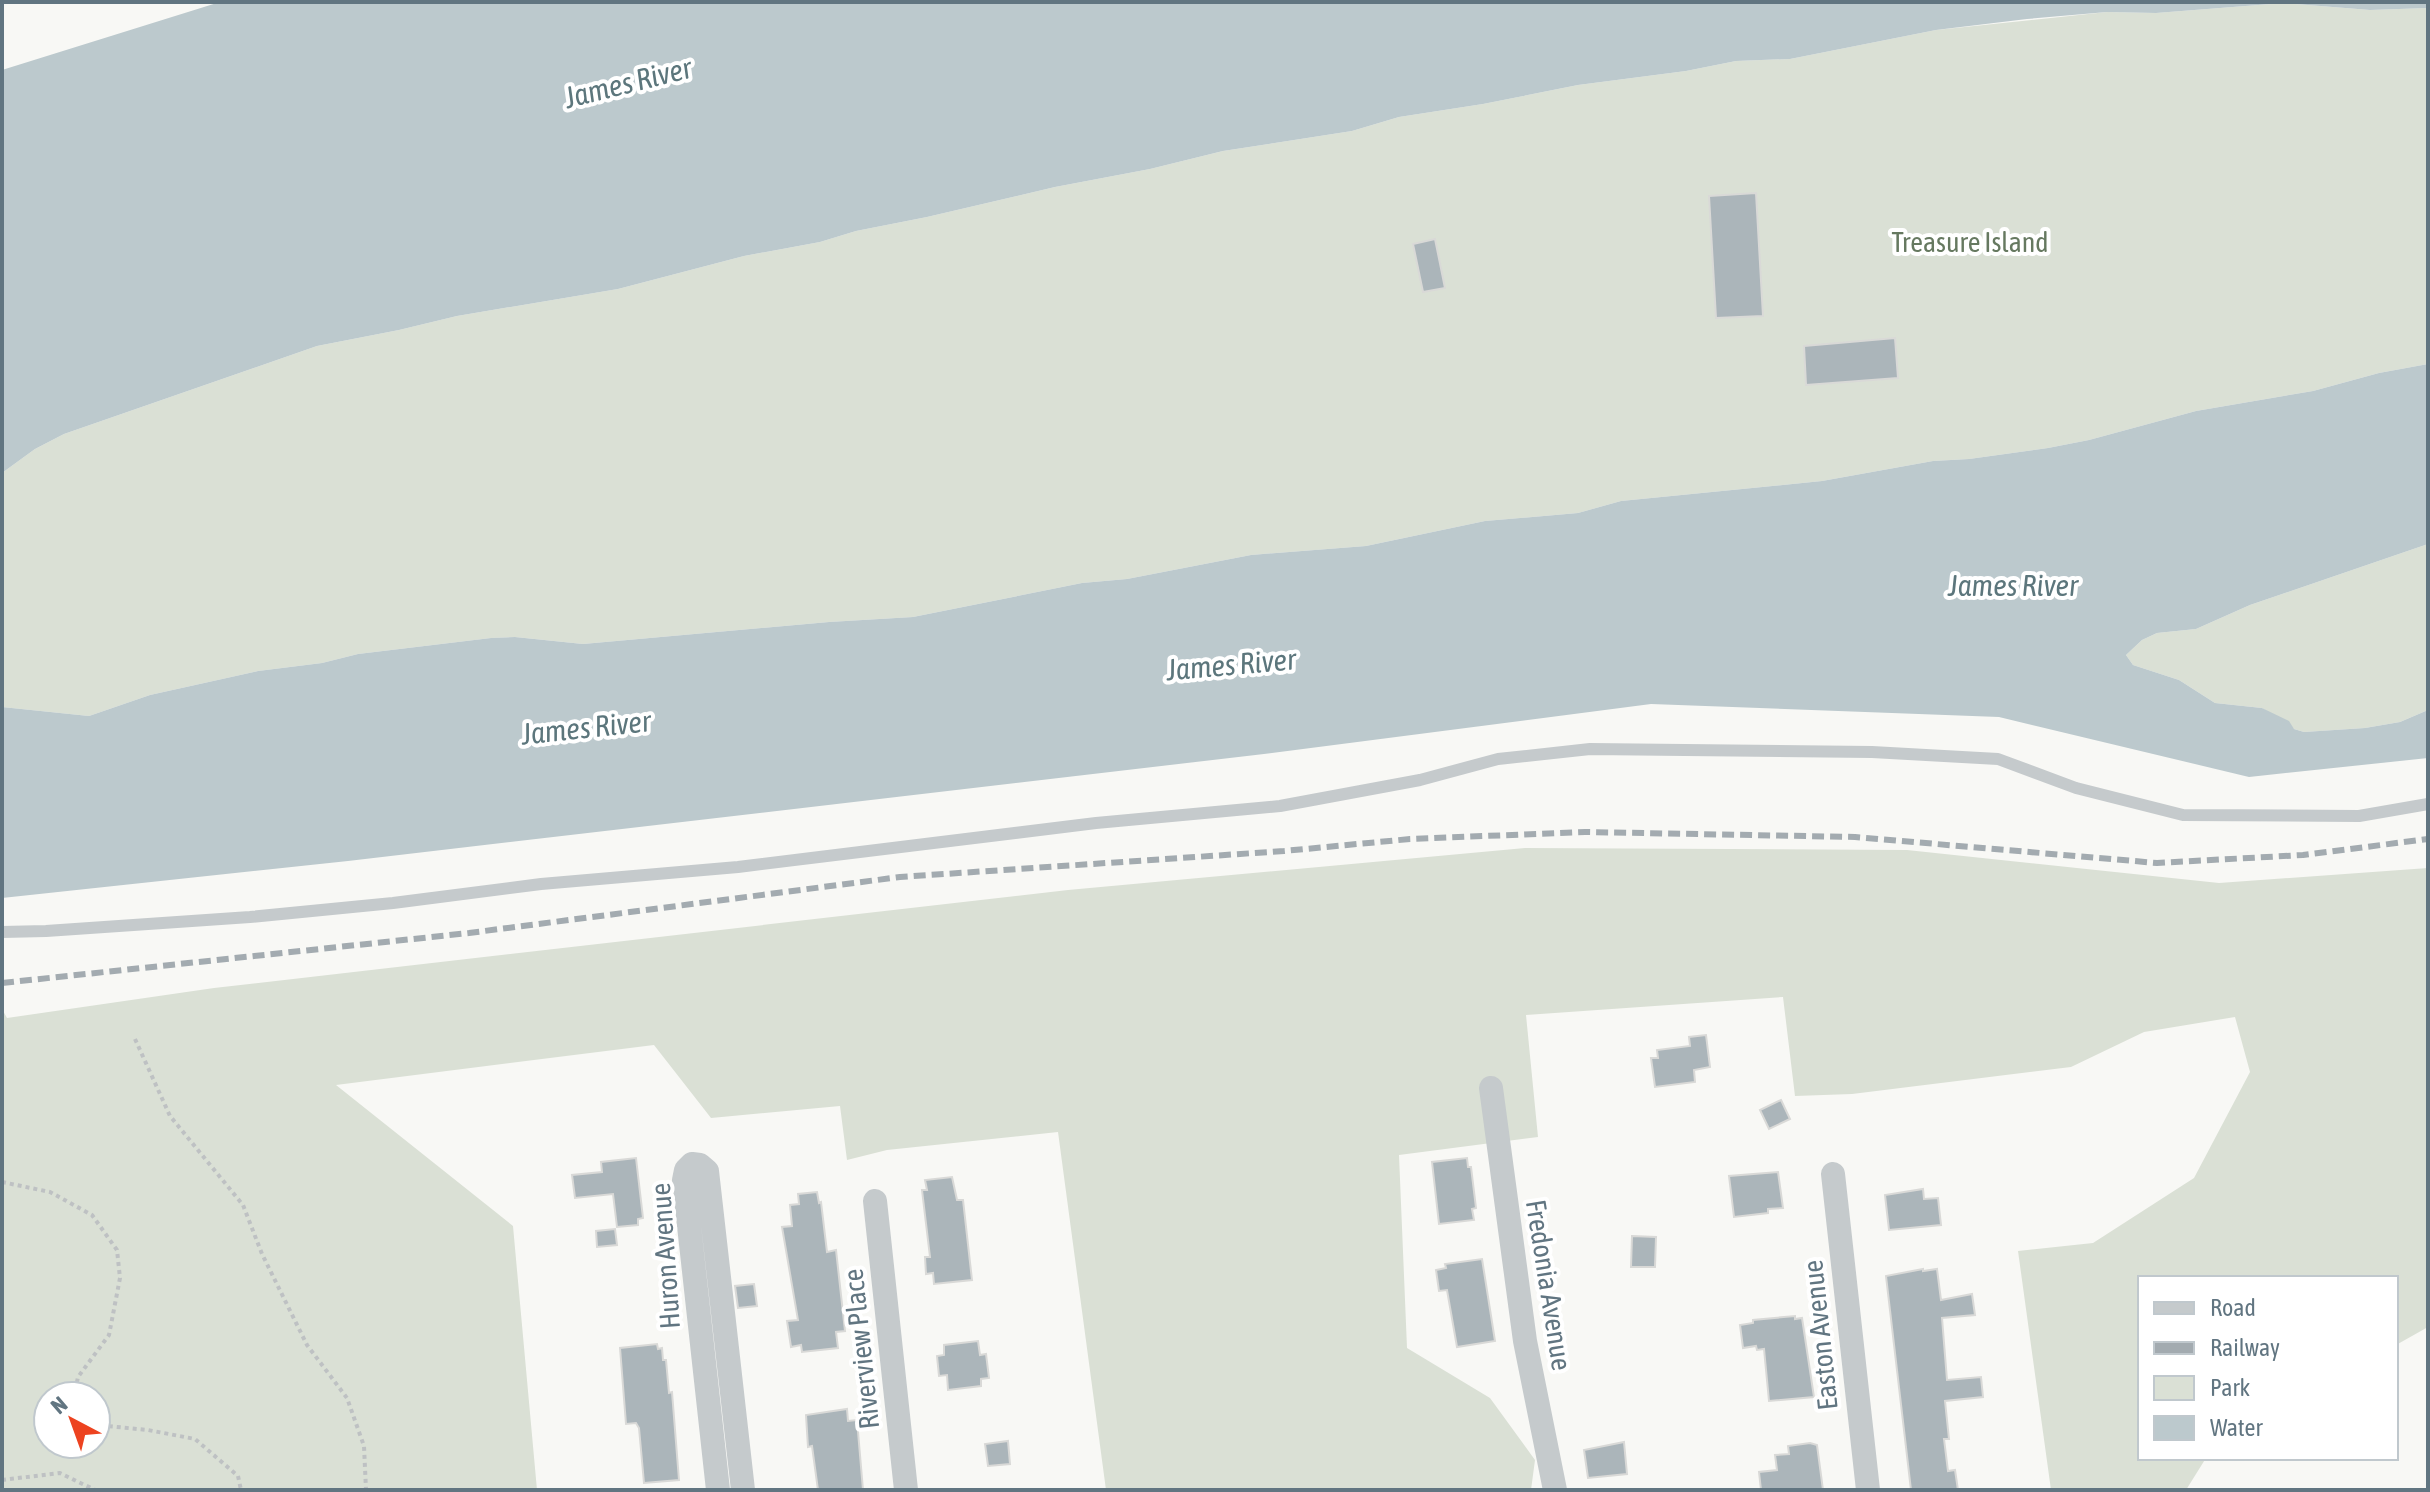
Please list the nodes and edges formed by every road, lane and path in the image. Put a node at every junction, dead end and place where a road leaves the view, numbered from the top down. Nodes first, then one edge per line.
1 (2428, 804) edge
2 (2, 932) edge
3 (135, 1039) dead end
4 (1491, 1088) dead end
5 (1833, 1174) dead end
6 (2, 1182) edge
7 (875, 1201) dead end
8 (77, 1380) edge
9 (112, 1427) edge
10 (2, 1480) edge
11 (95, 1490) edge
12 (241, 1490) edge
13 (366, 1490) edge
14 (718, 1490) edge
15 (743, 1490) edge
16 (906, 1490) edge
17 (1555, 1490) edge
18 (1868, 1490) edge

1 - 2 lane
3 - 13 path
4 - 17 street, Fredonia Avenue
5 - 18 street, Easton Avenue
6 - 8 path
7 - 16 street, Riverview Place
9 - 12 path
10 - 11 path
14 - 15 street, Huron Avenue

